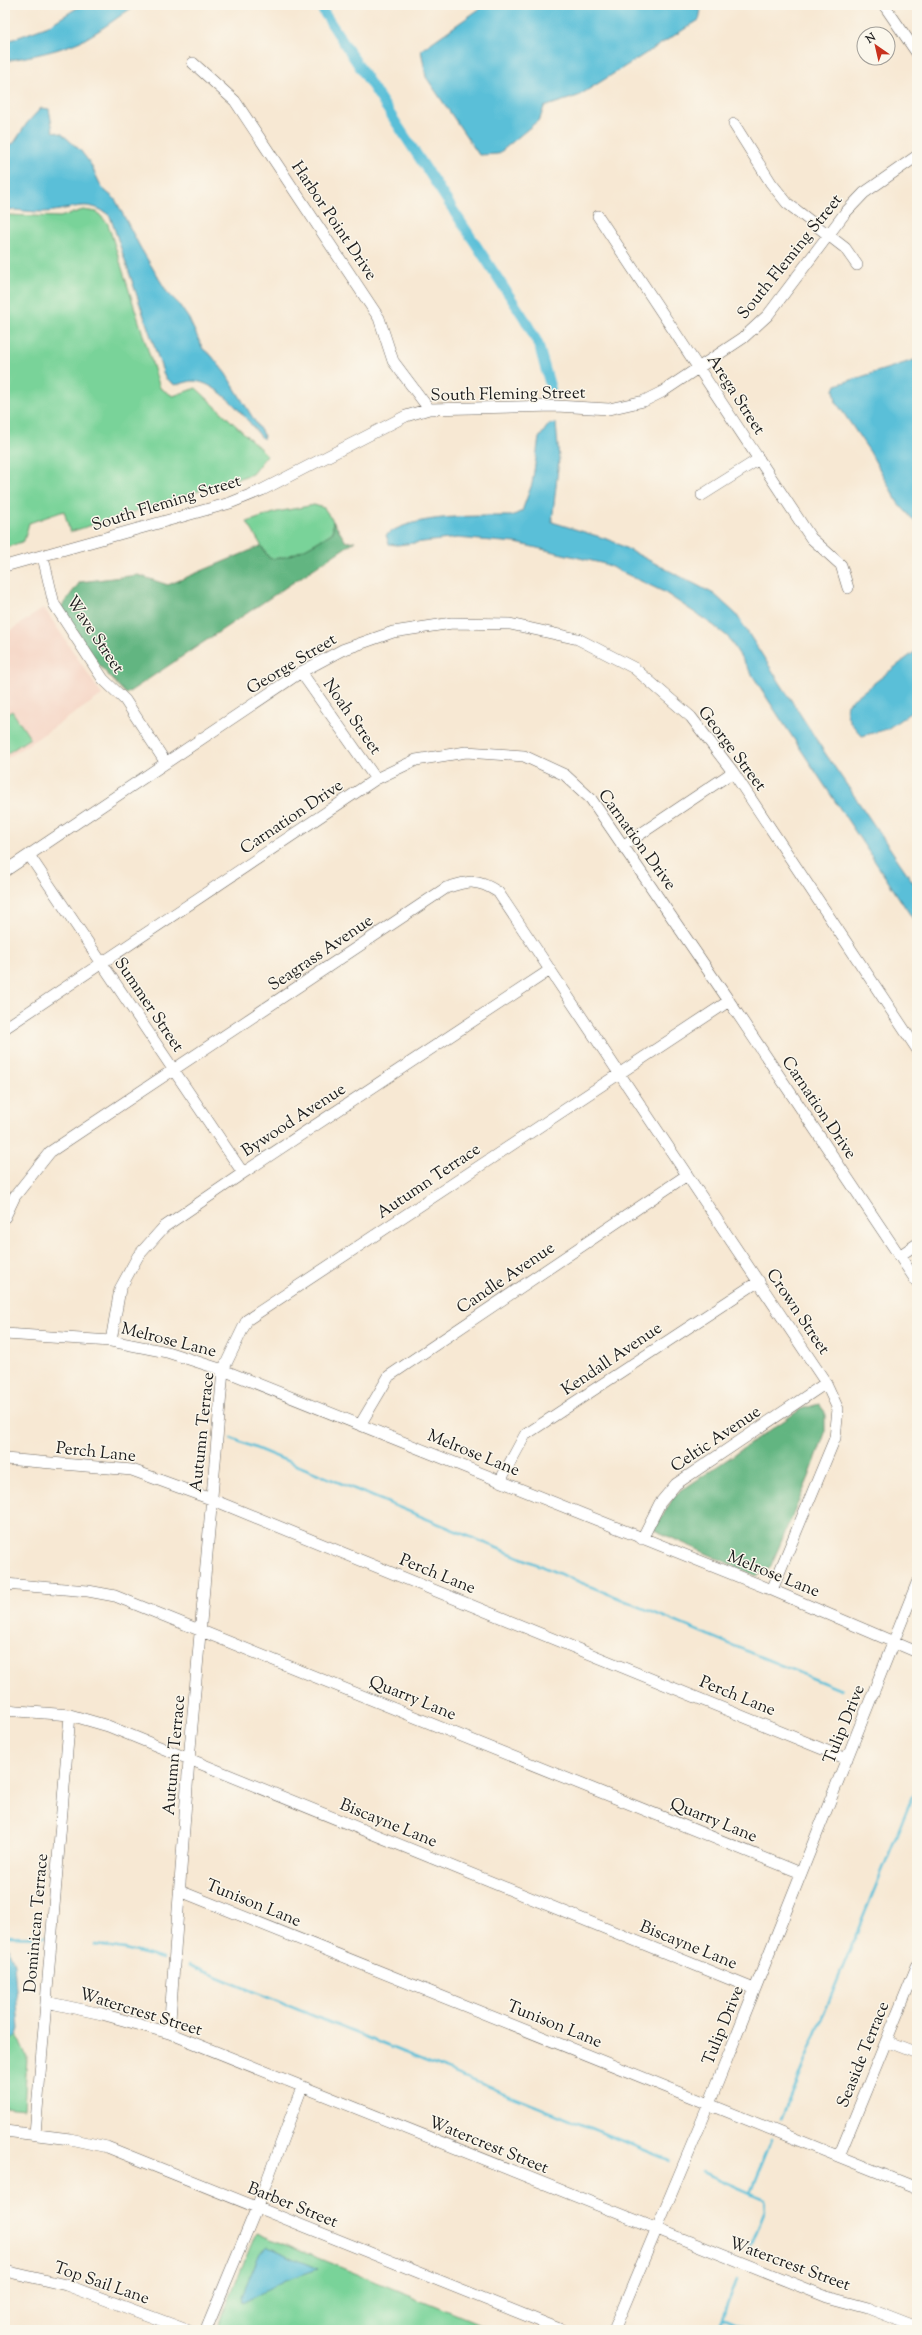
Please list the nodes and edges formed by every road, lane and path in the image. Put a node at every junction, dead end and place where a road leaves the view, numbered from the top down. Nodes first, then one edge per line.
1 (884, 5) edge
2 (917, 53) edge
3 (193, 63) dead end
4 (734, 124) dead end
5 (917, 156) edge
6 (598, 216) dead end
7 (828, 235) junction
8 (857, 265) dead end
9 (700, 368) junction
10 (429, 409) junction
11 (759, 458) junction
12 (702, 496) dead end
13 (43, 557) junction
14 (5, 566) edge
15 (848, 588) dead end
16 (302, 672) junction
17 (166, 762) junction
18 (733, 772) junction
19 (376, 779) junction
20 (624, 845) junction
21 (29, 855) junction
22 (5, 870) edge
23 (101, 963) junction
24 (550, 970) junction
25 (729, 1000) junction
26 (5, 1028) edge
27 (917, 1049) edge
28 (175, 1070) junction
29 (620, 1073) junction
30 (242, 1173) junction
31 (687, 1175) junction
32 (5, 1217) edge
33 (917, 1244) edge
34 (899, 1256) junction
35 (759, 1280) junction
36 (917, 1282) edge
37 (5, 1334) edge
38 (111, 1341) junction
39 (223, 1370) junction
40 (826, 1383) junction
41 (360, 1425) junction
42 (5, 1460) edge
43 (500, 1480) junction
44 (211, 1499) junction
45 (642, 1539) junction
46 (917, 1583) edge
47 (5, 1584) edge
48 (772, 1590) junction
49 (201, 1630) junction
50 (894, 1641) junction
51 (917, 1652) edge
52 (5, 1710) edge
53 (70, 1715) junction
54 (847, 1759) junction
55 (189, 1760) junction
56 (802, 1872) junction
57 (180, 1891) junction
58 (917, 1966) edge
59 (754, 1989) junction
60 (46, 2002) junction
61 (169, 2033) junction
62 (886, 2041) junction
63 (917, 2054) edge
64 (302, 2087) junction
65 (709, 2104) junction
66 (5, 2131) edge
67 (35, 2134) junction
68 (839, 2156) junction
69 (917, 2188) edge
70 (257, 2207) junction
71 (655, 2229) junction
72 (5, 2271) edge
73 (917, 2328) edge
74 (187, 2330) edge
75 (206, 2330) edge
76 (562, 2330) edge
77 (614, 2330) edge

1 - 2 street
3 - 10 street, Harbor Point Drive
4 - 7 street
5 - 7 street, South Fleming Street
6 - 9 street, Arega Street
7 - 8 street
7 - 9 street, South Fleming Street
9 - 10 street, South Fleming Street
9 - 11 street, Arega Street
10 - 13 street, South Fleming Street
11 - 12 street
11 - 15 street, Arega Street
13 - 14 street, South Fleming Street
13 - 17 street, Wave Street
16 - 17 street, George Street
16 - 18 street, George Street
16 - 19 street, Noah Street
17 - 21 street, George Street
18 - 20 street
18 - 27 street, George Street
19 - 20 street, Carnation Drive
19 - 23 street, Carnation Drive
20 - 25 street, Carnation Drive
21 - 22 street, George Street
21 - 23 street, Summer Street
23 - 26 street, Carnation Drive
23 - 28 street, Summer Street
24 - 28 street, Seagrass Avenue
24 - 29 street, Seagrass Avenue
24 - 30 street, Bywood Avenue
25 - 29 street, Autumn Terrace
25 - 34 street, Carnation Drive
28 - 30 street, Summer Street
28 - 32 street, Seagrass Avenue
29 - 31 street, Crown Street
29 - 39 street, Autumn Terrace
30 - 38 street, Bywood Avenue
31 - 35 street, Crown Street
31 - 41 street, Candle Avenue
33 - 34 street
34 - 36 street, Carnation Drive
35 - 40 street, Crown Street
35 - 43 street, Kendall Avenue
37 - 38 street, Melrose Lane
38 - 39 street, Melrose Lane
39 - 41 street, Melrose Lane
39 - 44 street, Autumn Terrace
40 - 45 street, Celtic Avenue
40 - 48 street, Crown Street
41 - 43 street, Melrose Lane
42 - 44 street, Perch Lane
43 - 45 street, Melrose Lane
44 - 49 street, Autumn Terrace
44 - 54 street, Perch Lane
45 - 48 street, Melrose Lane
46 - 50 street
47 - 49 street, Quarry Lane
48 - 50 street, Melrose Lane
49 - 55 street, Autumn Terrace
49 - 56 street, Quarry Lane
50 - 51 street, Melrose Lane
50 - 54 street, Tulip Drive
52 - 53 street, Biscayne Lane
53 - 55 street, Biscayne Lane
53 - 60 street, Dominican Terrace
54 - 56 street, Tulip Drive
55 - 57 street, Autumn Terrace
55 - 59 street, Biscayne Lane
56 - 59 street, Tulip Drive
57 - 61 street, Autumn Terrace
57 - 65 street, Tunison Lane
58 - 62 street, Seaside Terrace
59 - 65 street, Tulip Drive
60 - 61 street, Watercrest Street
60 - 67 street, Dominican Terrace
61 - 64 street, Watercrest Street
62 - 63 street
62 - 68 street, Seaside Terrace
64 - 70 street
64 - 71 street, Watercrest Street
65 - 68 street, Tunison Lane
65 - 71 street, Tulip Drive
66 - 67 street, Barber Street
67 - 70 street, Barber Street
68 - 69 street, Tunison Lane
70 - 75 street
70 - 76 street, Barber Street
71 - 73 street, Watercrest Street
71 - 77 street, Tulip Drive
72 - 74 street, Top Sail Lane

